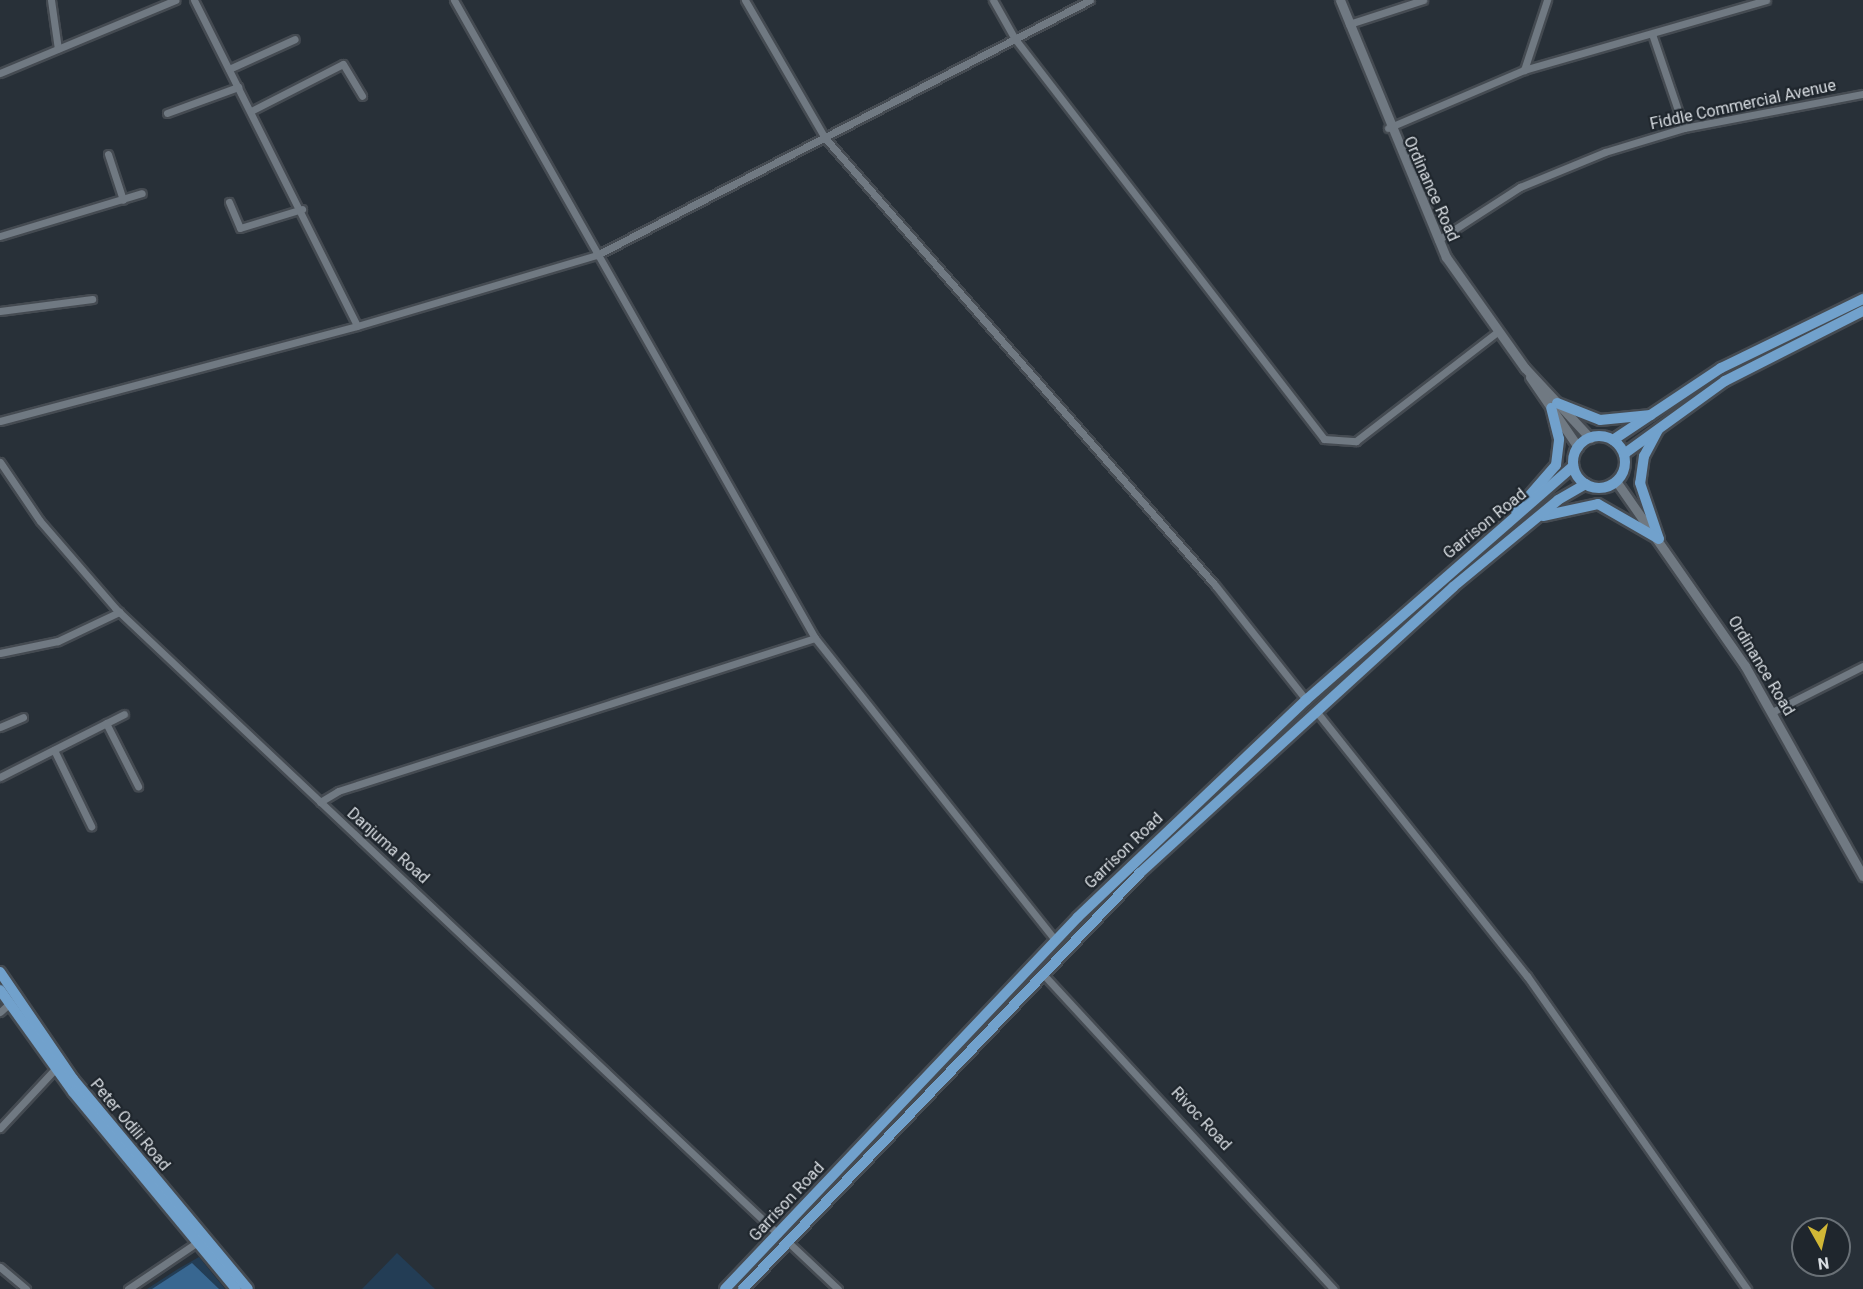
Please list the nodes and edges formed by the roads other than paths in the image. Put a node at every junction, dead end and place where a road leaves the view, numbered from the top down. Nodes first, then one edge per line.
1 (51, 0) edge
2 (175, 0) edge
3 (195, 0) edge
4 (454, 0) edge
5 (745, 0) edge
6 (993, 0) edge
7 (1090, 0) edge
8 (1340, 0) edge
9 (1423, 0) edge
10 (1547, 0) edge
11 (1766, 0) edge
12 (1349, 24) junction
13 (1652, 34) junction
14 (295, 39) dead end
15 (1014, 39) junction
16 (58, 49) junction
17 (229, 69) junction
18 (1524, 70) junction
19 (0, 73) edge
20 (238, 87) junction
21 (1863, 94) edge
22 (362, 96) dead end
23 (251, 111) junction
24 (167, 113) dead end
25 (1388, 128) junction
26 (1684, 128) junction
27 (825, 138) junction
28 (108, 154) dead end
29 (142, 193) dead end
30 (123, 200) junction
31 (229, 202) dead end
32 (302, 209) junction
33 (0, 236) edge
34 (1438, 240) junction
35 (597, 255) junction
36 (92, 299) dead end
37 (1863, 299) edge
38 (0, 311) edge
39 (1863, 311) edge
40 (357, 326) junction
41 (1497, 332) junction
42 (1554, 406) junction
43 (1654, 414) junction
44 (0, 421) edge
45 (1662, 423) junction
46 (1590, 438) junction
47 (1613, 440) junction
48 (1578, 447) junction
49 (1624, 454) junction
50 (0, 462) edge
51 (1573, 466) junction
52 (1616, 481) junction
53 (1586, 484) junction
54 (1506, 523) junction
55 (1527, 524) junction
56 (1659, 539) junction
57 (119, 612) junction
58 (815, 638) junction
59 (0, 653) edge
60 (1863, 666) edge
61 (1306, 700) junction
62 (1316, 711) junction
63 (1772, 712) junction
64 (124, 714) dead end
65 (22, 717) dead end
66 (106, 723) junction
67 (0, 728) edge
68 (54, 750) junction
69 (0, 777) edge
70 (138, 786) dead end
71 (320, 802) junction
72 (91, 826) dead end
73 (1863, 876) edge
74 (1056, 940) junction
75 (0, 972) edge
76 (1042, 973) junction
77 (0, 990) edge
78 (9, 1004) junction
79 (0, 1012) edge
80 (55, 1069) junction
81 (0, 1128) edge
82 (778, 1234) junction
83 (201, 1240) junction
84 (787, 1241) junction
85 (0, 1267) edge
86 (26, 1289) edge
87 (128, 1289) edge
88 (236, 1289) edge
89 (248, 1289) edge
90 (725, 1289) edge
91 (743, 1289) edge
92 (838, 1289) edge
93 (1334, 1289) edge
94 (1747, 1289) edge

1 - 16 street
2 - 16 street
3 - 17 street
4 - 35 street
5 - 27 street
6 - 15 street
7 - 15 street
8 - 12 street, Ordinance Road
9 - 12 street
10 - 18 street
11 - 13 street
12 - 25 street, Ordinance Road
13 - 18 street
13 - 26 street
14 - 17 street
15 - 27 street
15 - 41 street
16 - 19 street
17 - 20 street
18 - 25 street
20 - 23 street
20 - 24 street
21 - 26 street, Fiddle Commercial Avenue
22 - 23 street
23 - 32 street
25 - 34 street, Ordinance Road
26 - 34 street, Fiddle Commercial Avenue
27 - 35 street
27 - 61 street
28 - 30 street
29 - 30 street
30 - 33 street
31 - 32 street
32 - 40 street
34 - 41 street, Ordinance Road
35 - 40 street
35 - 58 street
36 - 38 street
37 - 43 main road
39 - 45 main road
40 - 44 street
41 - 42 street, Ordinance Road
42 - 43 main road
42 - 46 street, Ordinance Road
42 - 48 street, Ordinance Road
42 - 54 main road
43 - 47 main road
45 - 49 main road
45 - 56 main road
46 - 47 main road
46 - 48 main road
47 - 49 main road
48 - 51 main road
49 - 52 main road
50 - 57 street, Danjuma Road
51 - 53 main road
51 - 54 main road, Garrison Road
52 - 53 main road
52 - 56 street, Ordinance Road
53 - 55 main road, Garrison Road
54 - 61 main road, Garrison Road
55 - 56 main road
55 - 62 main road, Garrison Road
56 - 63 street, Ordinance Road
57 - 59 street
57 - 71 street, Danjuma Road
58 - 71 street
58 - 74 street
60 - 63 street
61 - 74 main road, Garrison Road
62 - 76 main road, Garrison Road
62 - 94 street
63 - 73 street, Ordinance Road
64 - 66 street
65 - 67 street
66 - 68 street
66 - 70 street
68 - 69 street
68 - 72 street
71 - 82 street, Danjuma Road
74 - 82 main road, Garrison Road
75 - 83 main road, Peter Odili Road
76 - 84 main road, Garrison Road
76 - 93 street, Rivoc Road
77 - 78 main road, Peter Odili Road
78 - 79 street
78 - 80 main road, Peter Odili Road
80 - 81 street
80 - 83 main road, Peter Odili Road
82 - 90 main road, Garrison Road
83 - 87 street
83 - 88 main road, Peter Odili Road
83 - 89 main road, Peter Odili Road
84 - 91 main road, Garrison Road
84 - 92 street
85 - 86 street

